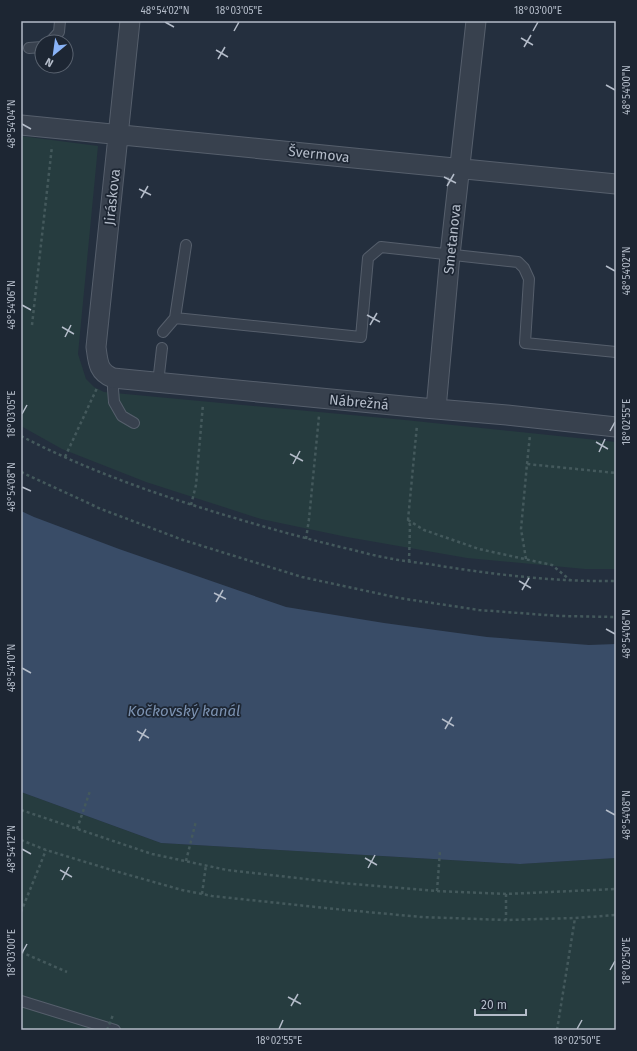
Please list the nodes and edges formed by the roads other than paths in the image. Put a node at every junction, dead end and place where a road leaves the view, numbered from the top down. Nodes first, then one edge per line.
1 (60, 21) edge
2 (130, 21) edge
3 (476, 21) edge
4 (57, 34) edge
5 (29, 48) dead end
6 (34, 48) edge
7 (21, 125) edge
8 (118, 135) junction
9 (460, 168) junction
10 (616, 184) edge
11 (186, 245) dead end
12 (450, 255) junction
13 (176, 318) junction
14 (163, 332) dead end
15 (162, 348) dead end
16 (616, 352) edge
17 (109, 375) junction
18 (158, 383) junction
19 (436, 409) junction
20 (134, 422) dead end
21 (616, 427) edge
22 (21, 1001) edge
23 (115, 1030) edge

1 - 4 lane
2 - 8 street, Jiráskova
3 - 9 street, Smetanova
5 - 6 lane
7 - 8 street, Švermova
8 - 9 street, Švermova
8 - 17 street, Jiráskova
9 - 10 street, Švermova
9 - 12 street, Smetanova
11 - 13 lane
12 - 13 lane
12 - 16 lane
12 - 19 street, Smetanova
13 - 14 lane
15 - 18 lane
17 - 18 street, Nábrežná
17 - 20 lane
18 - 19 street, Nábrežná
19 - 21 street, Nábrežná
22 - 23 lane

